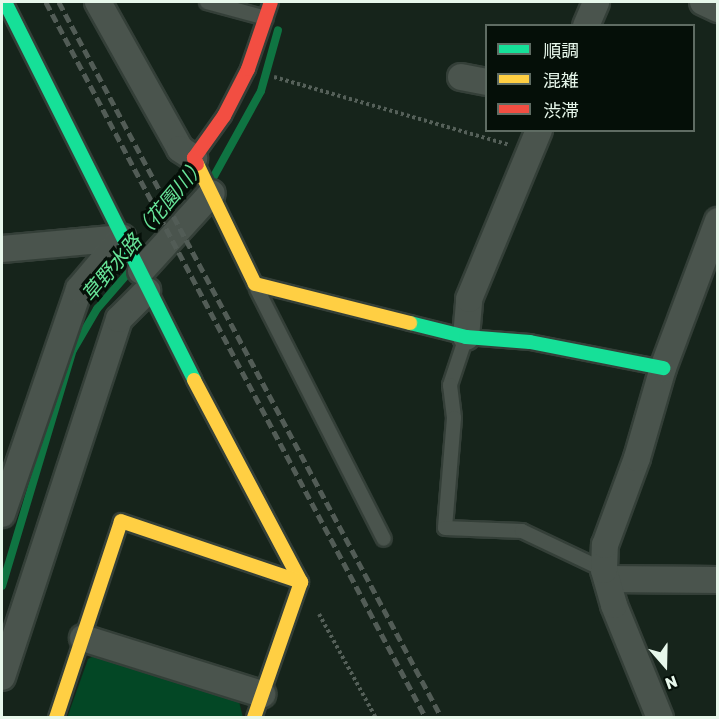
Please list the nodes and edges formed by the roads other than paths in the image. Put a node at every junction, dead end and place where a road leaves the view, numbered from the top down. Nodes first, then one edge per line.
1 (5, 2) edge
2 (98, 2) edge
3 (207, 2) edge
4 (271, 2) edge
5 (596, 2) edge
6 (704, 2) edge
7 (717, 9) edge
8 (266, 18) junction
9 (587, 24) edge
10 (461, 77) dead end
11 (485, 82) edge
12 (534, 141) edge
13 (194, 158) junction
14 (212, 193) junction
15 (717, 221) edge
16 (122, 238) junction
17 (2, 249) edge
18 (144, 281) junction
19 (255, 285) junction
20 (466, 337) junction
21 (663, 368) junction
22 (2, 514) edge
23 (384, 538) dead end
24 (605, 575) junction
25 (717, 580) edge
26 (301, 582) junction
27 (82, 638) junction
28 (2, 677) edge
29 (259, 706) edge
30 (56, 717) edge
31 (660, 717) edge

1 - 16 street
2 - 13 street
3 - 8 lane
4 - 8 street
5 - 9 street
6 - 7 street
8 - 13 street
10 - 11 street
12 - 20 street
13 - 14 street
14 - 18 street
14 - 19 street
15 - 21 street
16 - 17 street
16 - 18 street
16 - 22 street
18 - 26 street
18 - 28 street
19 - 20 street
19 - 23 lane
20 - 21 street
20 - 24 lane
21 - 24 street
24 - 25 street
24 - 31 street
26 - 27 street
26 - 29 street
27 - 29 street
27 - 30 street

